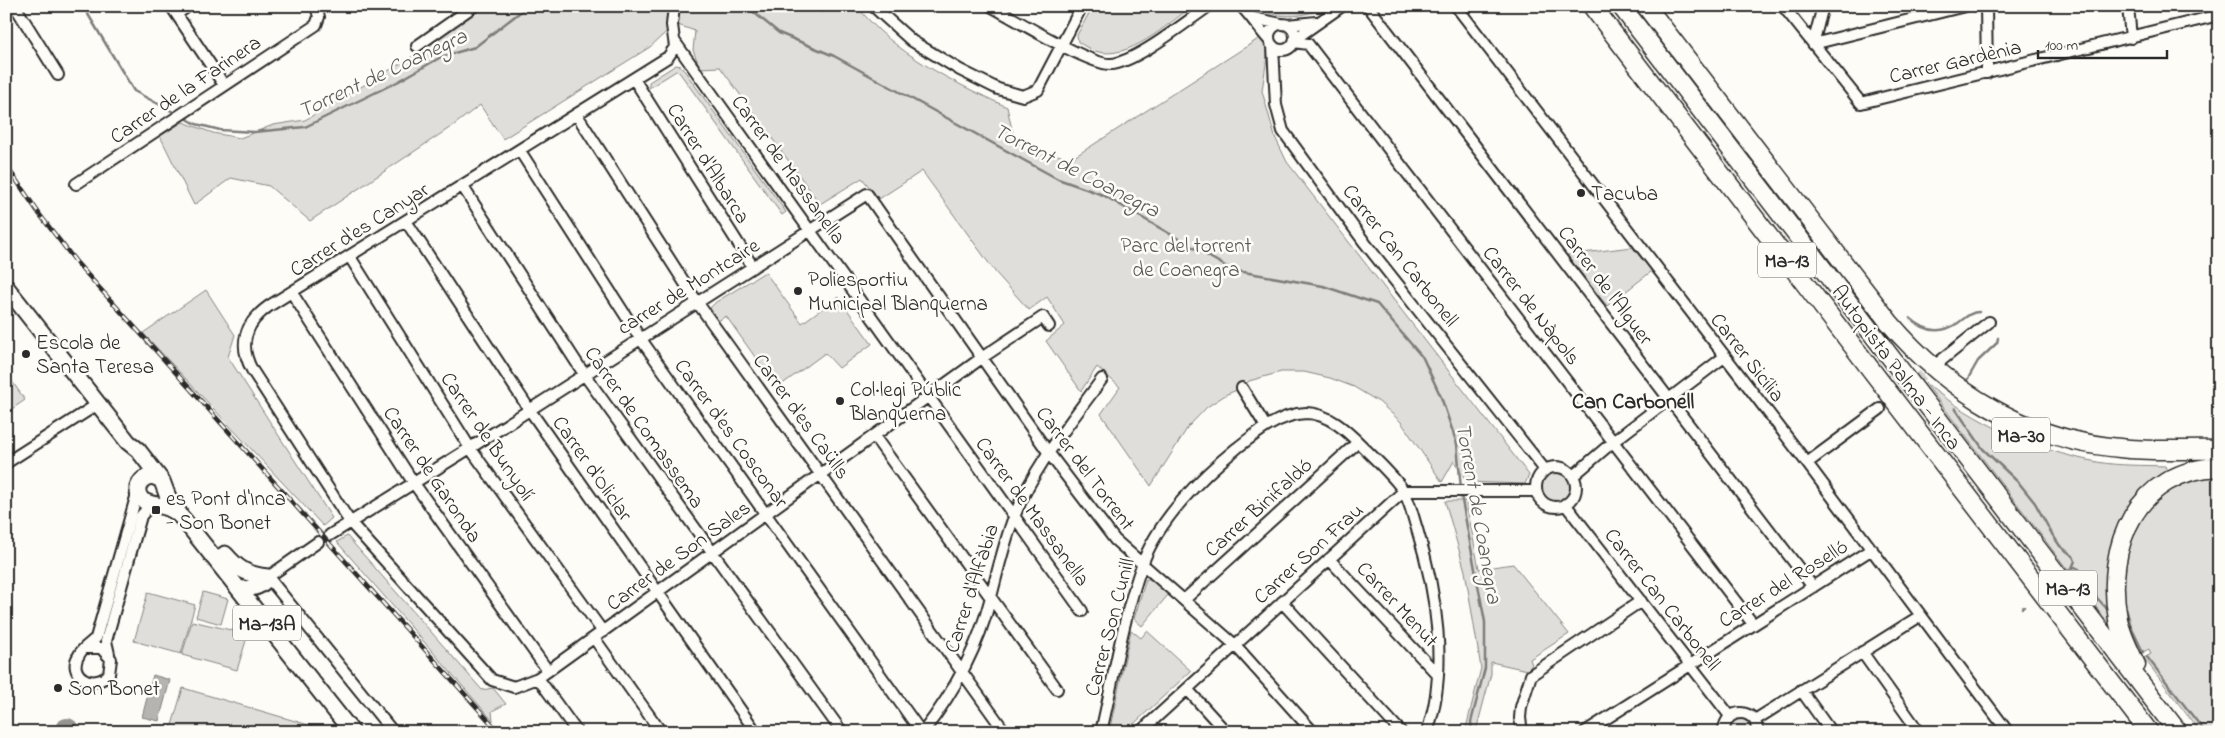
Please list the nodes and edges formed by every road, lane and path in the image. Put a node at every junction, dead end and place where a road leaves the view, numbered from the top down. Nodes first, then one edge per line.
1 (15, 6) edge
2 (188, 6) edge
3 (316, 6) edge
4 (474, 6) edge
5 (674, 6) edge
6 (873, 6) edge
7 (991, 6) edge
8 (1082, 6) edge
9 (1209, 6) edge
10 (1241, 6) edge
11 (1342, 6) edge
12 (1368, 6) edge
13 (1456, 6) edge
14 (1592, 6) edge
15 (1621, 6) edge
16 (1646, 6) edge
17 (1783, 6) edge
18 (1823, 6) edge
19 (1965, 6) edge
20 (1986, 6) edge
21 (2128, 6) edge
22 (174, 10) edge
23 (2219, 15) edge
24 (1253, 18) junction
25 (1317, 22) junction
26 (1284, 25) junction
27 (2131, 38) junction
28 (674, 40) junction
29 (1271, 43) junction
30 (1292, 43) junction
31 (1062, 44) junction
32 (1813, 44) junction
33 (417, 46) dead end
34 (1987, 73) junction
35 (1276, 74) junction
36 (58, 75) dead end
37 (634, 79) junction
38 (224, 86) junction
39 (577, 116) junction
40 (520, 151) junction
41 (76, 184) dead end
42 (463, 186) junction
43 (868, 194) joint
44 (406, 221) junction
45 (810, 232) junction
46 (350, 257) junction
47 (753, 267) junction
48 (6, 287) edge
49 (292, 293) junction
50 (697, 302) junction
51 (1860, 317) junction
52 (1989, 322) dead end
53 (1049, 326) dead end
54 (640, 338) junction
55 (983, 357) junction
56 (1724, 357) junction
57 (1938, 363) tunnel mouth
58 (584, 374) junction
59 (1102, 379) dead end
60 (1242, 388) dead end
61 (928, 396) junction
62 (1670, 399) junction
63 (98, 404) junction
64 (528, 409) junction
65 (1880, 409) tunnel mouth
66 (1266, 427) junction
67 (874, 436) junction
68 (1614, 441) junction
69 (128, 442) junction
70 (1358, 442) junction
71 (470, 448) junction
72 (2219, 450) edge
73 (1048, 452) junction
74 (2219, 460) edge
75 (6, 463) edge
76 (1807, 463) junction
77 (2219, 467) edge
78 (1545, 470) junction
79 (820, 474) junction
80 (1573, 476) junction
81 (413, 482) junction
82 (139, 486) junction
83 (163, 486) junction
84 (1536, 491) junction
85 (1404, 492) junction
86 (152, 504) junction
87 (1566, 504) junction
88 (767, 514) junction
89 (1014, 515) junction
90 (180, 516) junction
91 (350, 522) junction
92 (330, 535) dead end
93 (318, 542) dead end
94 (1872, 549) junction
95 (712, 554) junction
96 (1329, 559) junction
97 (1142, 564) junction
98 (266, 580) junction
99 (1813, 587) junction
100 (241, 589) junction
101 (658, 592) junction
102 (991, 598) junction
103 (1184, 600) junction
104 (1640, 601) junction
105 (1282, 602) junction
106 (258, 611) junction
107 (1082, 611) dead end
108 (1920, 616) junction
109 (1753, 624) junction
110 (603, 632) junction
111 (594, 638) junction
112 (1235, 645) junction
113 (86, 648) junction
114 (1862, 652) junction
115 (109, 654) junction
116 (1690, 664) junction
117 (548, 671) junction
118 (963, 672) junction
119 (1438, 675) junction
120 (538, 678) junction
121 (1057, 689) dead end
122 (1187, 689) junction
123 (1801, 690) junction
124 (2150, 695) junction
125 (2126, 702) junction
126 (1730, 716) junction
127 (1755, 720) junction
128 (352, 732) edge
129 (392, 732) edge
130 (577, 732) edge
131 (661, 732) edge
132 (756, 732) edge
133 (842, 732) edge
134 (922, 732) edge
135 (1006, 732) edge
136 (1101, 732) edge
137 (1140, 732) edge
138 (1226, 732) edge
139 (1312, 732) edge
140 (1401, 732) edge
141 (1428, 732) edge
142 (1522, 732) edge
143 (1585, 732) edge
144 (1724, 732) edge
145 (1758, 732) edge
146 (1831, 732) edge
147 (1919, 732) edge
148 (2008, 732) edge
149 (2141, 732) edge
150 (2149, 732) edge
151 (2178, 732) edge

1 - 36 street
2 - 22 street
3 - 38 street, Carrer de la Farinera
4 - 33 street
5 - 28 street
6 - 31 street
7 - 31 street
8 - 31 street
9 - 31 street
10 - 24 street
11 - 25 street
12 - 62 street, Carrer de l'Alguer
13 - 56 street, Carrer Sicília
14 - 125 highway, Autopista Palma - Inca / Ma-13
15 - 51 highway, Autopista Palma - Inca / Ma-13
16 - 72 highway
17 - 32 street
18 - 32 street
19 - 32 street
20 - 34 street
21 - 27 street
22 - 38 street
23 - 27 street, Carrer Gardènia
24 - 26 street
24 - 29 street
25 - 26 street
25 - 30 street
26 - 29 street
26 - 30 street
27 - 34 street, Carrer Gardènia
28 - 37 street, Carrer d'es Canyar
28 - 45 street, Carrer de Massanella
29 - 30 street
29 - 35 street
30 - 35 street, Carrer Can Carbonell
30 - 68 street, Carrer de Nàpols
32 - 34 street, Carrer Gardènia
35 - 78 street, Carrer Can Carbonell
37 - 39 street, Carrer d'es Canyar
37 - 47 street, Carrer d'Albarca
38 - 41 street, Carrer de la Farinera
39 - 40 street, Carrer d'es Canyar
39 - 50 street, Carrer d'es Caülls
40 - 42 street, Carrer d'es Canyar
40 - 54 street, Carrer d'es Cosconar
42 - 44 street, Carrer d'es Canyar
42 - 58 street, Carrer de Comassema
43 - 45 street, carrer de Montcaire
43 - 55 street, Carrer del Torrent
44 - 46 street, Carrer d'es Canyar
44 - 64 street, Carrer d'Oliclar
45 - 47 street, carrer de Montcaire
45 - 61 street, Carrer de Massanella
46 - 49 street, Carrer d'es Canyar
46 - 71 street, Carrer de Bunyolí
47 - 50 street, carrer de Montcaire
48 - 63 main road, Ma-13A
49 - 81 street, Carrer de Garonda
49 - 91 street, Carrer d'es Canyar
50 - 54 street, carrer de Montcaire
50 - 79 street, Carrer d'es Caülls
51 - 74 highway, Ma-30
51 - 124 highway, Autopista Palma - Inca / Ma-13
52 - 57 street
53 - 55 street, Carrer de Son Sales
54 - 58 street, carrer de Montcaire
54 - 88 street, Carrer d'es Cosconar
55 - 61 street, Carrer de Son Sales
55 - 73 street, Carrer del Torrent
56 - 62 street
56 - 76 street, Carrer Sicília
58 - 64 street, carrer de Montcaire
58 - 95 street, Carrer de Comassema
59 - 73 street, Carrer d'Alfàbia
60 - 66 street
61 - 67 street, Carrer de Son Sales
61 - 89 street, Carrer de Massanella
62 - 68 street
62 - 99 street, Carrer de l'Alguer
63 - 69 main road, Ma-13A
63 - 75 street
64 - 71 street, carrer de Montcaire
64 - 101 street, Carrer d'Oliclar
65 - 76 street
66 - 70 street, Carrer Son Cunill
66 - 97 street, Carrer Son Cunill
67 - 79 street, Carrer de Son Sales
67 - 102 street
68 - 80 street
68 - 109 street, Carrer de Nàpols
69 - 82 main road, Ma-13A
69 - 83 main road, Ma-13A
70 - 85 street, Carrer Son Cunill
70 - 103 street, Carrer Binifaldó
71 - 81 street, carrer de Montcaire
71 - 110 street, Carrer de Bunyolí
73 - 89 street, Carrer d'Alfàbia
73 - 97 street, Carrer del Torrent
76 - 94 street, Carrer Sicília
77 - 124 highway
78 - 80 street
78 - 84 street
79 - 88 street, Carrer de Son Sales
79 - 118 street, Carrer d'es Caülls
80 - 87 street
81 - 91 street, carrer de Montcaire
81 - 117 street, Carrer de Garonda
82 - 83 main road
82 - 86 main road, Ma-13A
82 - 113 street
83 - 86 main road
83 - 90 main road, Ma-13A
83 - 98 main road
84 - 85 street
84 - 87 street
85 - 96 street, Carrer Son Frau
85 - 119 street, Carrer Son Cunill
86 - 90 main road
86 - 115 street
87 - 104 street, Carrer Can Carbonell
88 - 95 street, Carrer de Son Sales
88 - 134 street, Carrer d'es Cosconar
89 - 102 street, Carrer d'Alfàbia
89 - 107 street, Carrer de Massanella
90 - 100 main road, Ma-13A
91 - 92 street, carrer de Montcaire
91 - 120 street, Carrer de Son Sales
93 - 98 street
94 - 99 street, Carrer del Roselló
94 - 108 street, Carrer Sicília
95 - 101 street, Carrer de Son Sales
95 - 133 street, Carrer de Comassema
96 - 105 street, Carrer Son Frau
96 - 119 street, Carrer Menut
97 - 103 street, Carrer del Torrent
97 - 136 street, Carrer Son Cunill
98 - 100 main road
98 - 106 main road
98 - 129 street
99 - 109 street, Carrer del Roselló
100 - 106 main road, Ma-13A
101 - 110 street, Carrer de Son Sales
101 - 132 street, Carrer d'Oliclar
102 - 118 street, Carrer d'Alfàbia
102 - 121 street
103 - 112 street, Carrer del Torrent
104 - 116 street, Carrer Can Carbonell
104 - 142 street
105 - 112 street, Carrer Son Frau
105 - 140 street
106 - 128 main road, Ma-13A
108 - 114 street
108 - 148 street, Carrer Sicília
109 - 116 street, Carrer del Roselló
110 - 111 street, Carrer de Son Sales
111 - 117 street, Carrer de Son Sales
111 - 131 street
112 - 122 street, Carrer Son Frau
112 - 139 street, Carrer del Torrent
113 - 115 street
113 - 115 street
114 - 123 street
114 - 147 street
116 - 126 street, Carrer Can Carbonell
116 - 143 street, Carrer del Roselló
117 - 120 street, Carrer de Son Sales
118 - 134 street, Carrer d'Alfàbia
118 - 135 street, Carrer d'es Caülls
119 - 141 street, Carrer Son Cunill
120 - 130 street
122 - 137 street, Carrer Son Frau
122 - 138 street
123 - 127 street
123 - 146 street
124 - 151 highway, Autopista Palma - Inca / Ma-13
125 - 149 highway
125 - 150 highway, Autopista Palma - Inca / Ma-13
126 - 127 street
126 - 144 street
127 - 145 street

